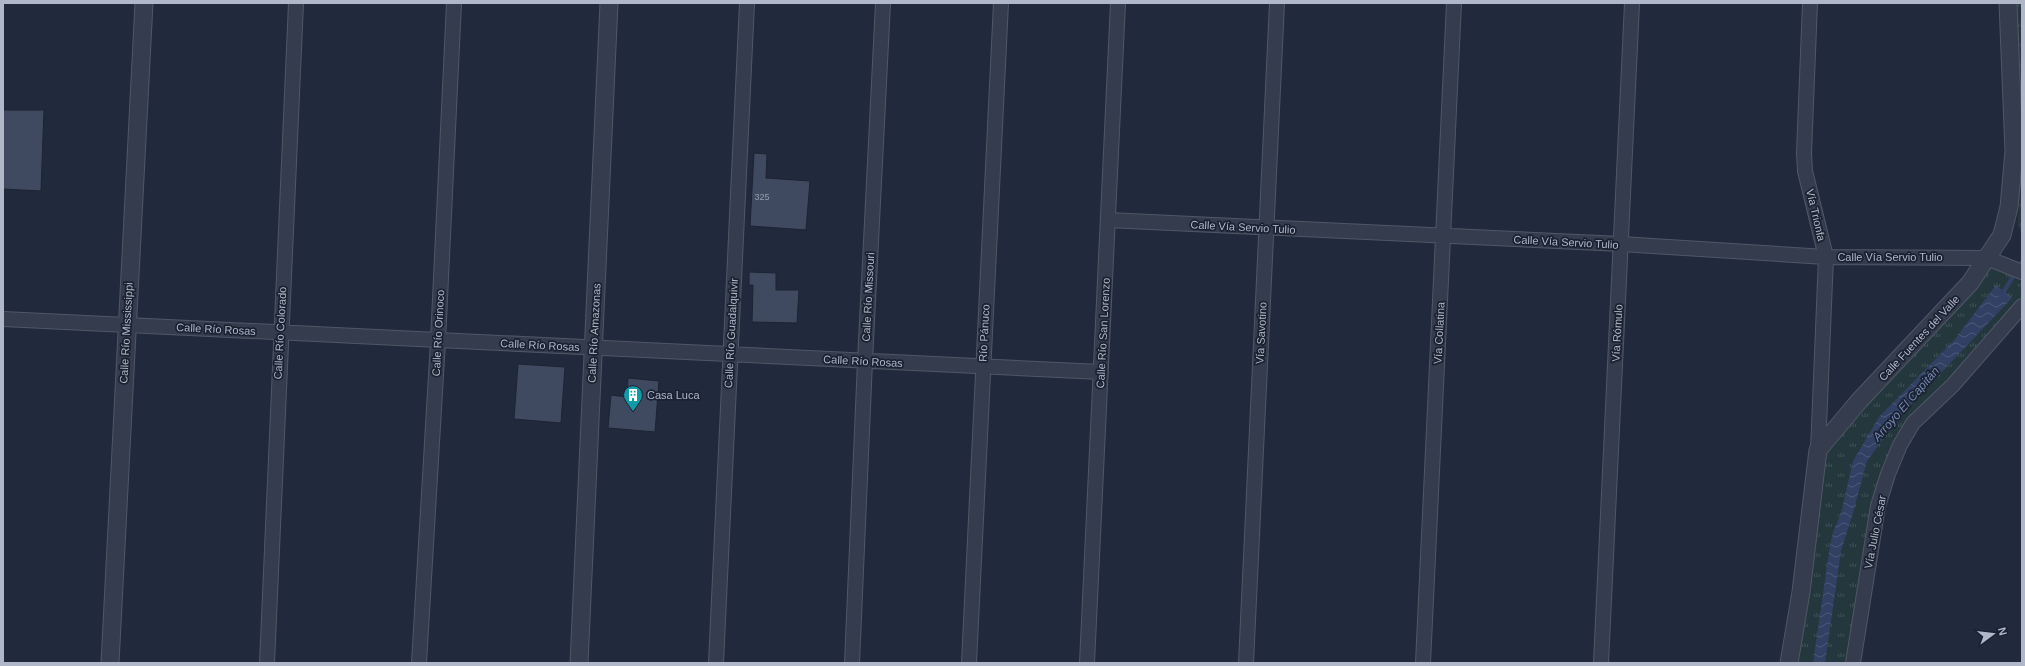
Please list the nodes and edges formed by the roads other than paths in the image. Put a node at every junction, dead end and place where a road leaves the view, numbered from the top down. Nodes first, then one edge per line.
1 (144, 3) edge
2 (296, 3) edge
3 (454, 3) edge
4 (609, 3) edge
5 (747, 3) edge
6 (883, 3) edge
7 (1001, 3) edge
8 (1118, 3) edge
9 (1277, 3) edge
10 (1454, 3) edge
11 (1632, 3) edge
12 (1810, 3) edge
13 (2008, 3) edge
14 (1108, 220) junction
15 (1265, 228) junction
16 (1444, 236) junction
17 (1621, 244) junction
18 (1826, 257) junction
19 (1987, 258) junction
20 (2022, 272) edge
21 (2022, 306) edge
22 (3, 319) edge
23 (126, 324) junction
24 (280, 332) junction
25 (438, 341) junction
26 (593, 348) junction
27 (729, 355) junction
28 (864, 361) junction
29 (982, 368) junction
30 (1101, 372) junction
31 (1818, 450) junction
32 (110, 663) edge
33 (267, 663) edge
34 (419, 663) edge
35 (579, 663) edge
36 (716, 663) edge
37 (852, 663) edge
38 (969, 663) edge
39 (1087, 663) edge
40 (1246, 663) edge
41 (1423, 663) edge
42 (1601, 663) edge
43 (1790, 663) edge
44 (1853, 663) edge

1 - 23 street, Calle Río Mississippi
2 - 24 street, Calle Río Colorado
3 - 25 street, Calle Río Orinoco
4 - 26 street, Calle Río Amazonas
5 - 27 street, Calle Río Guadalquivir
6 - 28 street, Calle Río Missouri
7 - 29 street, Río Pánuco
8 - 14 street, Calle Río San Lorenzo
9 - 15 street, Vía Savotino
10 - 16 street, Vía Collatina
11 - 17 street, Vía Rómulo
12 - 18 street, Vía Trionfa
13 - 19 street, Calle Fuentes del Valle
14 - 15 street, Calle Vía Servio Tulio
14 - 30 street, Calle Río San Lorenzo
15 - 16 street, Calle Vía Servio Tulio
15 - 40 street, Vía Savotino
16 - 17 street, Calle Vía Servio Tulio
16 - 41 street, Vía Collatina
17 - 18 street, Calle Vía Servio Tulio
17 - 42 street, Vía Rómulo
18 - 19 street, Calle Vía Servio Tulio
18 - 31 street, Vía Trionfa
19 - 20 street, Calle Vía Servio Tulio
19 - 31 street, Calle Fuentes del Valle
21 - 44 street, Vía Julio César
22 - 23 street, Calle Río Rosas
23 - 24 street, Calle Río Rosas
23 - 32 street, Calle Río Mississippi
24 - 25 street, Calle Río Rosas
24 - 33 street, Calle Río Colorado
25 - 26 street, Calle Río Rosas
25 - 34 street, Calle Río Orinoco
26 - 27 street, Calle Río Rosas
26 - 35 street, Calle Río Amazonas
27 - 28 street, Calle Río Rosas
27 - 36 street, Calle Río Guadalquivir
28 - 29 street, Calle Río Rosas
28 - 37 street, Calle Río Missouri
29 - 30 street, Calle Río Rosas
29 - 38 street, Río Pánuco
30 - 39 street, Calle Río San Lorenzo
31 - 43 street

